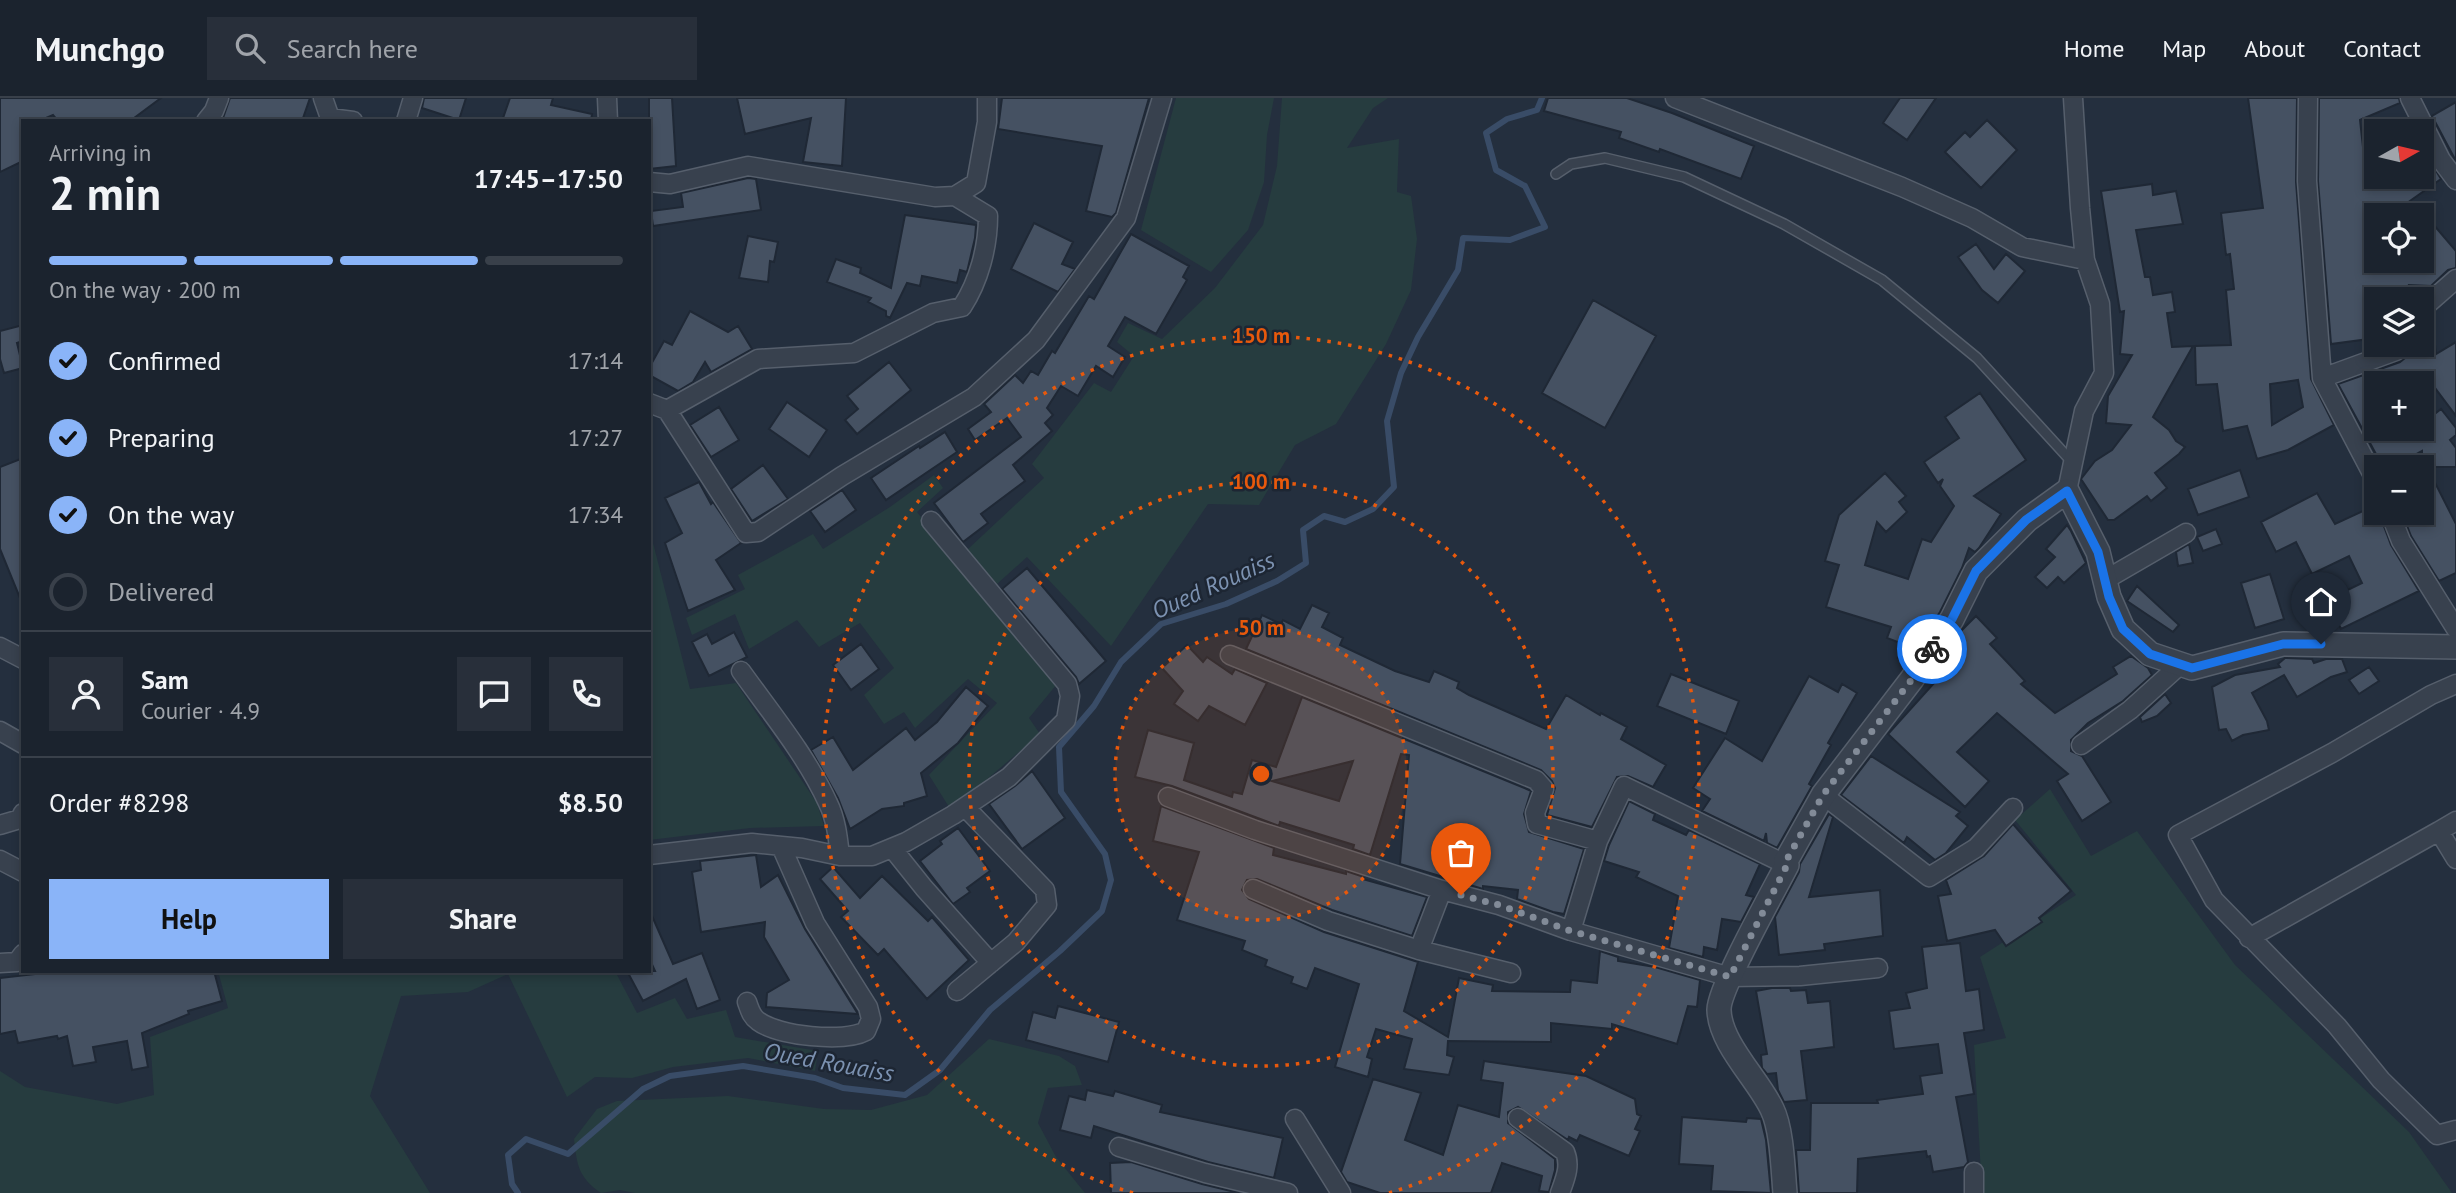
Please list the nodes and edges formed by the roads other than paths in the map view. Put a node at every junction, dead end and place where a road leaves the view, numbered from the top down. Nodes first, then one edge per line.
1 (219, 98) edge
2 (323, 98) edge
3 (413, 98) edge
4 (607, 98) edge
5 (987, 98) edge
6 (1162, 98) edge
7 (1675, 98) edge
8 (2073, 98) edge
9 (2308, 98) edge
10 (2410, 98) edge
11 (208, 119) edge
12 (338, 119) edge
13 (407, 119) edge
14 (608, 119) edge
15 (1556, 174) dead end
16 (2456, 180) edge
17 (651, 182) edge
18 (955, 196) junction
19 (2085, 260) junction
20 (2456, 279) edge
21 (2434, 298) edge
22 (2380, 357) edge
23 (2322, 378) junction
24 (651, 404) edge
25 (667, 410) junction
26 (2364, 458) edge
27 (2073, 463) junction
28 (2067, 491) junction
29 (931, 521) dead end
30 (2395, 525) edge
31 (2186, 533) dead end
32 (2105, 580) junction
33 (2456, 629) edge
34 (0, 647) edge
35 (2456, 647) edge
36 (1230, 655) dead end
37 (21, 658) edge
38 (2181, 664) junction
39 (741, 671) dead end
40 (2456, 684) edge
41 (0, 731) edge
42 (21, 743) edge
43 (2081, 745) dead end
44 (1823, 795) junction
45 (1168, 797) dead end
46 (965, 807) junction
47 (2013, 808) dead end
48 (21, 817) edge
49 (2456, 821) edge
50 (0, 825) edge
51 (2439, 831) junction
52 (1598, 841) junction
53 (781, 846) junction
54 (892, 848) junction
55 (651, 855) edge
56 (840, 856) junction
57 (2456, 859) edge
58 (0, 860) edge
59 (1787, 865) junction
60 (21, 871) edge
61 (1253, 889) dead end
62 (1442, 890) junction
63 (1571, 931) junction
64 (2249, 938) junction
65 (1419, 950) junction
66 (21, 957) edge
67 (0, 963) edge
68 (991, 963) junction
69 (1878, 968) dead end
70 (1511, 973) dead end
71 (1730, 977) junction
72 (957, 991) dead end
73 (747, 1002) dead end
74 (1518, 1118) dead end
75 (1295, 1119) dead end
76 (2456, 1130) edge
77 (1119, 1147) dead end
78 (1974, 1172) dead end
79 (1288, 1193) edge
80 (1341, 1193) edge
81 (1560, 1193) edge
82 (1785, 1193) edge
83 (1974, 1193) edge

1 - 11 street
2 - 12 street
3 - 13 street
4 - 14 street
5 - 18 street
6 - 25 street
7 - 19 street
8 - 19 street
9 - 23 street
10 - 16 street
15 - 27 lane
17 - 18 street
18 - 25 street
19 - 27 street
20 - 21 street
22 - 23 street
23 - 26 street
24 - 25 street
27 - 28 street
28 - 32 street
28 - 44 street
29 - 46 street
30 - 33 street
31 - 32 street
32 - 38 street
34 - 37 street
35 - 38 street
36 - 52 street
38 - 43 street
39 - 56 street
40 - 64 street
41 - 42 street
44 - 47 street
44 - 59 street
45 - 62 street
46 - 54 street
46 - 68 street
48 - 50 street
49 - 51 street
51 - 57 street
51 - 64 street
52 - 59 street
52 - 63 street
53 - 55 street
53 - 56 street
53 - 73 street
54 - 56 street
54 - 68 street
58 - 60 street
59 - 71 street
61 - 65 street
62 - 63 street
62 - 65 street
63 - 71 street
64 - 76 street
65 - 70 street
66 - 67 street
68 - 72 street
69 - 71 street
71 - 82 street
74 - 81 street
75 - 80 street
77 - 79 street
78 - 83 street

